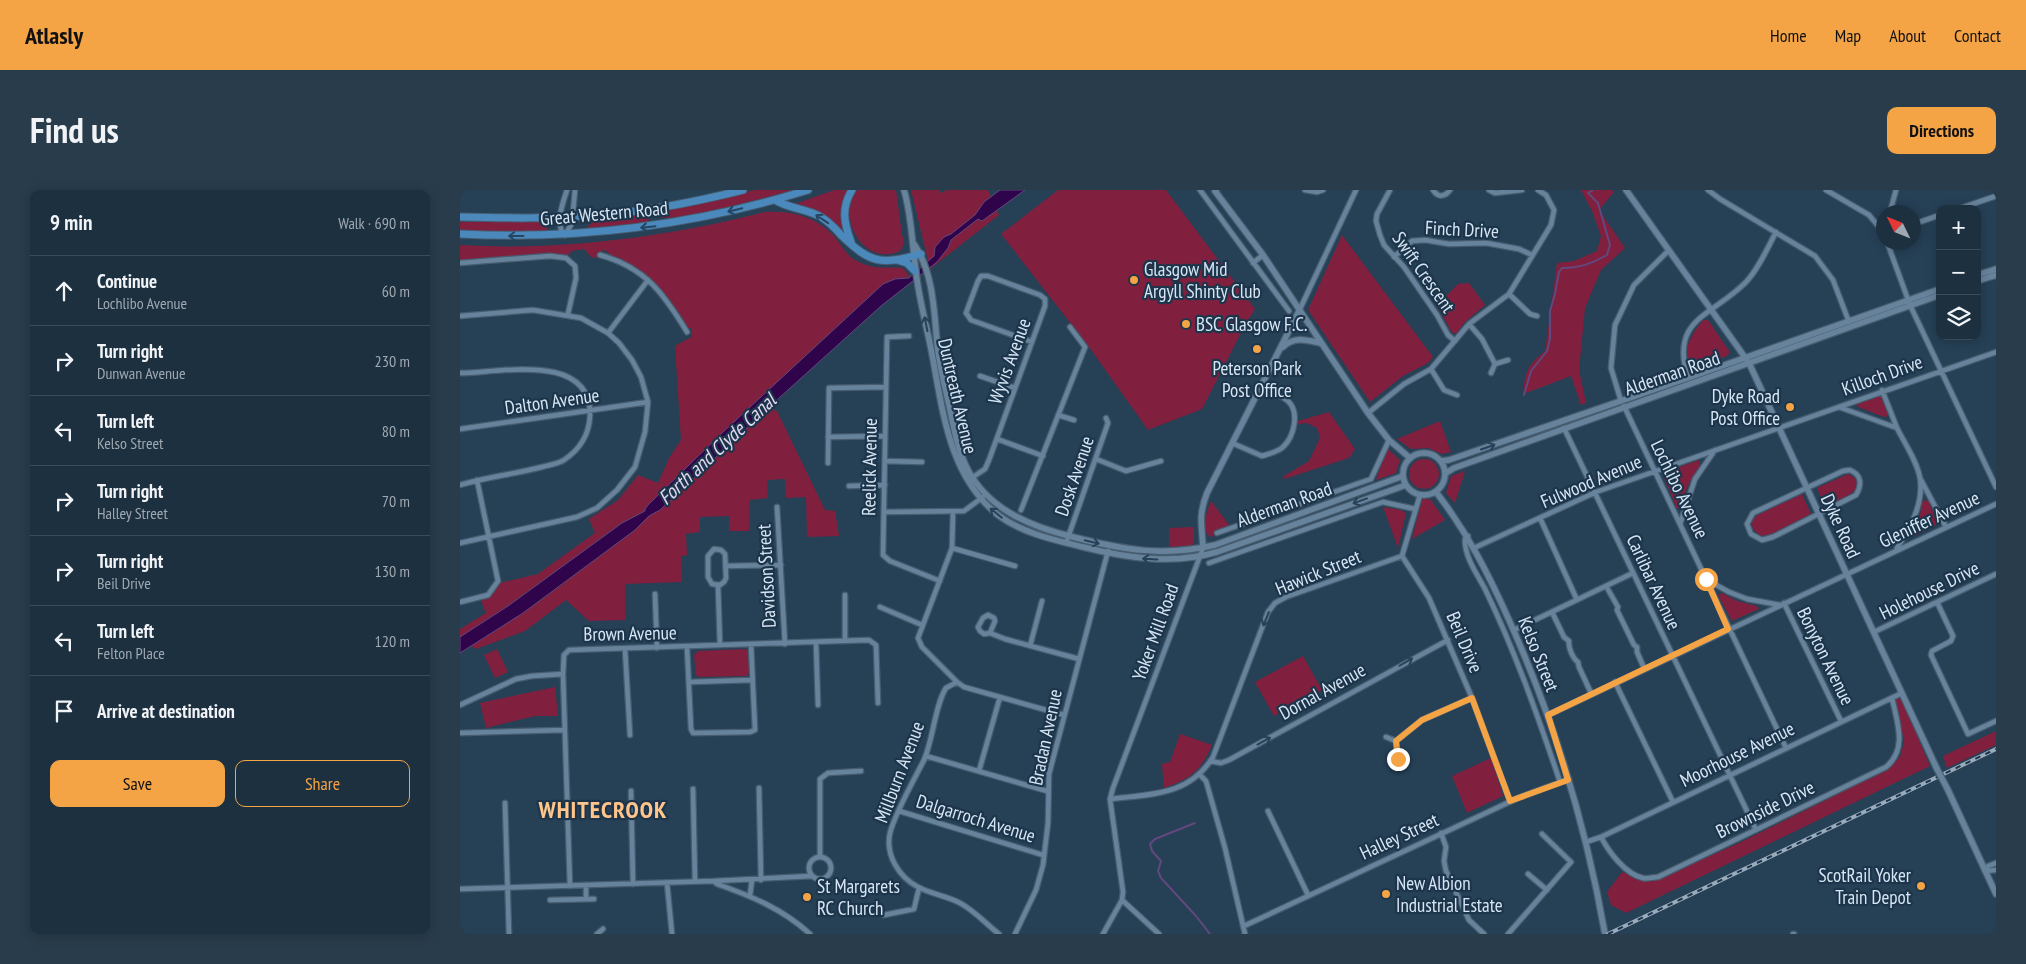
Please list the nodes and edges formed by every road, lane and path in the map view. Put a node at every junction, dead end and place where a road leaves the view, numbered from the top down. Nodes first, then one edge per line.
1 (567, 190) edge
2 (575, 190) edge
3 (722, 190) edge
4 (744, 190) edge
5 (808, 190) edge
6 (852, 190) edge
7 (904, 190) edge
8 (1200, 190) edge
9 (1215, 190) edge
10 (1305, 190) edge
11 (1323, 190) edge
12 (1356, 190) edge
13 (1390, 190) edge
14 (1433, 190) edge
15 (1450, 190) edge
16 (1489, 190) edge
17 (1522, 190) edge
18 (1538, 190) edge
19 (1708, 190) edge
20 (1826, 190) edge
21 (1896, 190) edge
22 (1629, 191) edge
23 (1996, 196) edge
24 (703, 199) junction
25 (775, 200) junction
26 (1892, 205) edge
27 (1970, 205) edge
28 (1936, 216) edge
29 (460, 217) edge
30 (560, 217) junction
31 (572, 217) junction
32 (1876, 222) edge
33 (1921, 222) edge
34 (1776, 232) junction
35 (460, 234) edge
36 (565, 235) junction
37 (852, 245) junction
38 (1668, 250) junction
39 (1890, 250) edge
40 (600, 255) dead end
41 (1263, 255) junction
42 (1532, 255) junction
43 (920, 257) junction
44 (1394, 257) junction
45 (896, 260) junction
46 (460, 263) edge
47 (1253, 263) junction
48 (916, 268) junction
49 (1996, 268) edge
50 (1981, 274) edge
51 (1996, 275) edge
52 (648, 280) junction
53 (1981, 280) edge
54 (1936, 290) edge
55 (1509, 294) junction
56 (1937, 295) edge
57 (1909, 303) junction
58 (1710, 310) junction
59 (1289, 311) dead end
60 (1299, 312) junction
61 (568, 314) junction
62 (460, 316) edge
63 (1537, 316) dead end
64 (1469, 324) junction
65 (1849, 324) junction
66 (1070, 327) dead end
67 (687, 332) dead end
68 (608, 333) junction
69 (909, 336) dead end
70 (1454, 340) junction
71 (1032, 342) junction
72 (1320, 343) junction
73 (1280, 350) junction
74 (1996, 352) edge
75 (1744, 357) junction
76 (1508, 360) dead end
77 (1749, 363) junction
78 (1496, 364) junction
79 (1432, 370) junction
80 (1940, 370) junction
81 (460, 373) edge
82 (1491, 373) dead end
83 (980, 376) dead end
84 (1688, 378) junction
85 (1260, 386) junction
86 (885, 387) junction
87 (1015, 388) junction
88 (1882, 390) junction
89 (1457, 395) dead end
90 (648, 402) junction
91 (1622, 404) junction
92 (1838, 407) junction
93 (590, 411) junction
94 (1368, 413) junction
95 (1058, 414) junction
96 (1106, 418) dead end
97 (1074, 420) dead end
98 (1778, 427) junction
99 (1564, 428) junction
100 (1898, 428) junction
101 (460, 429) edge
102 (885, 436) junction
103 (828, 437) junction
104 (997, 439) junction
105 (1389, 440) junction
106 (1232, 443) junction
107 (1716, 449) junction
108 (1042, 456) junction
109 (1410, 458) junction
110 (1096, 459) junction
111 (885, 461) junction
112 (1161, 461) dead end
113 (1441, 461) junction
114 (922, 462) dead end
115 (828, 463) dead end
116 (1654, 471) junction
117 (1446, 473) junction
118 (1403, 476) junction
119 (1920, 479) junction
120 (477, 480) junction
121 (970, 480) junction
122 (460, 485) edge
123 (885, 485) junction
124 (849, 486) dead end
125 (1406, 486) junction
126 (1806, 487) junction
127 (1996, 487) edge
128 (1436, 492) junction
129 (1596, 492) junction
130 (986, 494) junction
131 (1420, 495) junction
132 (981, 500) junction
133 (1996, 504) edge
134 (777, 507) dead end
135 (1416, 509) junction
136 (1021, 510) dead end
137 (885, 512) junction
138 (953, 512) junction
139 (1819, 513) junction
140 (1540, 518) junction
141 (1680, 524) junction
142 (1946, 527) junction
143 (1217, 533) dead end
144 (490, 536) junction
145 (1068, 536) junction
146 (1468, 536) junction
147 (460, 543) edge
148 (1066, 543) junction
149 (1237, 545) junction
150 (1109, 546) junction
151 (952, 548) junction
152 (1203, 548) junction
153 (1474, 548) junction
154 (1897, 549) junction
155 (1240, 552) junction
156 (1108, 553) junction
157 (1402, 556) junction
158 (1199, 557) junction
159 (1209, 563) dead end
160 (781, 565) junction
161 (726, 566) junction
162 (1015, 566) dead end
163 (1634, 573) junction
164 (1847, 574) junction
165 (1996, 574) edge
166 (1706, 579) junction
167 (940, 581) junction
168 (718, 585) junction
169 (1606, 586) junction
170 (655, 594) dead end
171 (845, 596) dead end
172 (1577, 600) junction
173 (460, 602) edge
174 (1042, 602) dead end
175 (1937, 602) junction
176 (1782, 604) junction
177 (880, 607) dead end
178 (1552, 612) junction
179 (922, 625) junction
180 (1728, 629) junction
181 (1514, 630) junction
182 (1874, 632) junction
183 (990, 633) junction
184 (1448, 640) junction
185 (845, 641) junction
186 (816, 643) junction
187 (785, 644) junction
188 (720, 645) junction
189 (751, 645) junction
190 (1030, 646) junction
191 (687, 647) junction
192 (657, 648) junction
193 (625, 649) junction
194 (1672, 656) junction
195 (1079, 659) junction
196 (1644, 668) junction
197 (563, 674) junction
198 (751, 680) junction
199 (690, 682) junction
200 (957, 682) junction
201 (1615, 682) junction
202 (1902, 693) junction
203 (1591, 694) junction
204 (1000, 697) junction
205 (1472, 698) junction
206 (1892, 698) junction
207 (878, 703) dead end
208 (460, 705) edge
209 (818, 705) dead end
210 (1064, 715) junction
211 (1548, 715) junction
212 (1841, 721) junction
213 (1996, 721) edge
214 (564, 730) junction
215 (460, 733) edge
216 (630, 735) dead end
217 (1386, 737) dead end
218 (1396, 741) junction
219 (1786, 748) junction
220 (926, 756) junction
221 (1212, 759) junction
222 (1398, 759) dead end
223 (862, 771) dead end
224 (979, 771) junction
225 (1200, 774) junction
226 (1729, 775) junction
227 (1568, 780) junction
228 (1560, 782) junction
229 (760, 788) dead end
230 (693, 789) dead end
231 (631, 791) dead end
232 (1047, 791) junction
233 (1110, 799) junction
234 (1510, 801) junction
235 (1674, 802) junction
236 (505, 803) dead end
237 (900, 811) junction
238 (1268, 811) dead end
239 (1756, 830) junction
240 (1441, 833) junction
241 (1542, 834) dead end
242 (1601, 837) junction
243 (1586, 842) junction
244 (1043, 854) junction
245 (820, 857) junction
246 (1996, 864) edge
247 (1996, 870) edge
248 (1985, 871) junction
249 (1528, 874) dead end
250 (812, 876) junction
251 (752, 880) junction
252 (761, 880) junction
253 (714, 881) junction
254 (695, 882) junction
255 (667, 883) junction
256 (633, 884) junction
257 (586, 885) junction
258 (570, 886) junction
259 (508, 887) junction
260 (919, 888) junction
261 (460, 889) edge
262 (1547, 890) junction
263 (1996, 894) edge
264 (750, 895) junction
265 (1308, 895) junction
266 (586, 899) junction
267 (594, 899) dead end
268 (550, 900) dead end
269 (1122, 900) junction
270 (884, 915) dead end
271 (1244, 926) junction
272 (603, 929) dead end
273 (509, 934) edge
274 (597, 934) edge
275 (672, 934) edge
276 (810, 934) edge
277 (999, 934) edge
278 (1015, 934) edge
279 (1103, 934) edge
280 (1159, 934) edge
281 (1246, 934) edge
282 (1484, 934) edge
283 (1508, 934) edge
284 (1605, 934) edge

1 - 30 street
2 - 31 street
3 - 24 main road
4 - 24 main road, Great Western Road
5 - 25 main road, Great Western Road
6 - 37 main road
7 - 43 street, Duntreath Avenue
8 - 47 street
9 - 41 street
10 - 11 street
12 - 60 street
13 - 44 street, Swift Crescent
14 - 15 street
16 - 17 street
18 - 42 street
19 - 34 street
20 - 32 street
21 - 26 street
22 - 38 street, Dyke Road
23 - 27 street
24 - 31 main road, Great Western Road
25 -> 36 main road, Great Western Road
37 -> 25 main road
28 - 33 street
29 - 30 main road, Great Western Road
30 - 31 main road, Great Western Road
30 - 36 street
31 - 36 street
34 - 58 street
34 - 65 street
36 -> 35 main road, Great Western Road
37 - 45 main road
38 - 58 street, Dyke Road
38 - 91 street, Lochlibo Avenue
39 - 57 street
40 - 52 street
41 - 47 street
41 - 60 street
42 - 44 street, Finch Drive
42 - 55 street
43 - 45 main road
43 - 48 street, Duntreath Avenue
43 - 121 street, Duntreath Avenue
44 - 70 street, Swift Crescent
45 - 48 main road
46 - 61 street
47 - 59 street
121 -> 48 street, Duntreath Avenue
49 - 50 street
51 - 53 street
52 - 67 street
52 - 68 street
54 - 57 street, Alderman Road
55 - 63 street
55 - 64 street
56 - 57 street, Alderman Road
57 - 65 street, Alderman Road
57 - 80 street
58 - 75 street, Dyke Road
58 - 84 street
60 - 72 street
60 - 73 street
61 - 62 street
61 - 68 street
64 - 70 street
64 - 78 street
65 - 75 street, Alderman Road
65 - 77 street, Alderman Road
66 - 95 street
68 - 90 street
69 - 86 street, Reelick Avenue
70 - 79 street
71 - 71 street, Wyvis Avenue
71 - 87 street, Wyvis Avenue
72 - 73 street
72 - 94 street
73 - 85 street
74 - 80 street, Killoch Drive
75 - 77 street, Dyke Road
75 - 84 street, Alderman Road
76 - 78 street
77 - 91 street, Alderman Road
77 - 98 street, Dyke Road
78 - 82 street
79 - 89 street
79 - 94 street
80 - 88 street, Killoch Drive
80 - 127 street
81 - 93 street
83 - 87 street
84 - 91 street, Alderman Road
85 - 106 street
85 - 106 street
86 - 102 street, Reelick Avenue
86 - 103 street
87 - 104 street, Wyvis Avenue
88 - 92 street, Killoch Drive
88 - 100 street
90 - 93 street, Dalton Avenue
90 - 144 street
91 - 99 street, Alderman Road
113 -> 91 street, Alderman Road
91 - 116 street, Lochlibo Avenue
92 - 98 street, Killoch Drive
92 - 100 street
93 - 101 street, Dalton Avenue
93 - 120 street
94 - 105 street
95 - 97 street
95 - 108 street
96 - 110 street, Dosk Avenue
98 - 107 street, Fulwood Avenue
98 - 126 street, Dyke Road
99 - 117 street, Alderman Road
99 - 129 street, Carlibar Avenue
100 - 119 street
102 - 103 street
102 - 111 street, Reelick Avenue
103 - 115 street
104 - 108 street
104 - 121 street, Wyvis Avenue
105 - 109 street
105 - 143 street, Alderman Road
106 - 152 street
107 - 116 street, Fulwood Avenue
107 - 141 street
108 - 136 street
109 - 113 street
109 - 118 street
110 - 112 street
110 - 145 street, Dosk Avenue
111 - 114 street
111 - 123 street, Reelick Avenue
113 - 117 street
116 - 129 street, Fulwood Avenue
116 - 141 street, Lochlibo Avenue
117 - 128 street
118 - 125 street
118 - 152 street, Alderman Road
119 - 142 street
119 - 154 street
120 - 122 street
120 - 144 street
121 - 130 street, Duntreath Avenue
121 - 132 street, Duntreath Avenue
123 - 124 street
123 - 137 street, Reelick Avenue
125 - 131 street
125 -> 149 street, Alderman Road
126 - 139 street, Dyke Road
126 - 139 street
126 - 139 street
128 - 131 street
128 - 146 street, Kelso Street
129 - 140 street, Fulwood Avenue
129 - 163 street, Carlibar Avenue
130 - 132 street
130 - 145 street, Duntreath Avenue
131 - 135 street
132 - 138 street
148 -> 132 street, Duntreath Avenue
133 - 142 street, Gleniffer Avenue
134 - 160 street, Davidson Street
135 - 155 street, Alderman Road
135 - 157 street
137 - 138 street
137 - 167 street, Reelick Avenue
138 - 151 street
139 - 164 street, Dyke Road
140 - 153 street, Fulwood Avenue
140 - 172 street
141 - 166 street, Lochlibo Avenue
142 - 154 street, Gleniffer Avenue
144 - 147 street
144 - 173 street
145 - 148 street, Dosk Avenue
145 -> 150 street, Duntreath Avenue
146 - 153 street, Kelso Street
146 - 228 street, Kelso Street
148 - 156 street, Duntreath Avenue
149 - 155 street, Alderman Road
149 - 158 street, Alderman Road
150 - 152 street, Duntreath Avenue
150 - 156 street, Bradan Avenue
151 - 162 street
151 - 167 street
152 - 158 street, Yoker Mill Road
153 - 181 street, Kelso Street
154 - 164 street, Gleniffer Avenue
155 - 159 street, Alderman Road
158 -> 156 street, Duntreath Avenue
156 - 195 street, Bradan Avenue
157 - 184 street, Beil Drive
157 -> 221 street, Hawick Street
158 - 233 street, Yoker Mill Road
160 - 161 street
160 - 187 street, Davidson Street
161 - 168 street
161 - 168 street
163 - 169 street
163 - 194 street, Carlibar Avenue
164 - 176 street, Gleniffer Avenue
164 - 182 street, Dyke Road
165 - 175 street, Holehouse Drive
166 - 176 street
166 - 180 street, Lochlibo Avenue
167 - 179 street
168 - 188 street
169 - 172 street
169 - 196 street
170 - 192 street
171 - 185 street
172 - 178 street
174 - 190 street
175 - 182 street, Holehouse Drive
175 - 213 street
176 - 180 street, Gleniffer Avenue
176 - 212 street, Bonyton Avenue
177 - 179 street
178 - 181 street
178 - 203 street
179 - 200 street
180 - 194 street, Gleniffer Avenue
180 - 219 street, Lochlibo Avenue
181 - 211 street, Kelso Street
182 - 202 street, Dyke Road
183 - 183 street
183 - 190 street
184 - 205 street, Beil Drive
221 -> 184 street, Dornal Avenue
185 - 186 street, Brown Avenue
185 - 207 street, Brown Avenue
186 - 187 street, Brown Avenue
186 - 209 street
187 - 189 street, Brown Avenue
188 - 189 street, Brown Avenue
188 - 191 street, Brown Avenue
189 - 198 street
190 - 195 street
191 - 192 street, Brown Avenue
191 - 199 street
192 - 193 street, Brown Avenue
193 - 197 street, Brown Avenue
193 - 216 street
194 - 196 street, Gleniffer Avenue
194 - 226 street, Carlibar Avenue
195 - 210 street, Bradan Avenue
196 - 201 street, Gleniffer Avenue
197 - 208 street
197 - 214 street, Brown Avenue
198 - 199 street
198 - 199 street
200 - 204 street
200 - 220 street, Millburn Avenue
201 - 203 street, Gleniffer Avenue
201 - 235 street
202 - 206 street, Moorhouse Avenue
202 - 248 street, Dyke Road, bridge
203 - 211 street, Gleniffer Avenue
204 - 210 street
204 - 224 street
205 - 218 street
205 - 234 street, Beil Drive
206 - 212 street, Moorhouse Avenue
206 - 239 street, Brownside Drive
210 - 232 street, Bradan Avenue
211 - 227 street, Kelso Street
212 - 219 street, Moorhouse Avenue
214 - 215 street
214 - 258 street, Brown Avenue
217 - 218 street
218 - 222 street
219 - 226 street, Moorhouse Avenue
220 - 224 street
220 - 237 street, Millburn Avenue
221 - 225 street, Hawick Street
223 - 245 street
224 - 232 street
225 - 233 street
225 - 271 street
226 - 235 street, Moorhouse Avenue
226 - 239 street, Carlibar Avenue
227 - 228 street, Halley Street
227 - 243 street, Kelso Street
228 - 234 street, Halley Street
229 - 252 street
230 - 254 street
231 - 256 street
232 - 244 street, Bradan Avenue
233 - 269 street, Yoker Mill Road
234 - 240 street, Halley Street
235 - 242 street, Moorhouse Avenue
236 - 259 street
237 - 244 street, Dalgarroch Avenue
237 - 260 street, Millburn Avenue
238 - 265 street
239 - 242 street, Brownside Drive
240 - 265 street, Halley Street
240 - 282 street
241 - 262 street
242 - 243 street, Moorhouse Avenue
243 - 284 street, Kelso Street
244 - 278 street, Bradan Avenue
245 - 250 street
245 - 250 street
246 - 248 street
247 - 248 street
248 - 263 street, Dyke Road
249 - 262 street
250 - 252 street
251 - 252 street
251 - 253 street
251 - 264 street
253 - 254 street
253 - 264 street
254 - 255 street
255 - 256 street
255 - 275 street
256 - 257 street
257 - 258 street
257 - 266 street
258 - 259 street
259 - 261 street
259 - 273 street
260 - 270 street
260 - 277 street, Millburn Avenue
262 - 283 street
264 - 276 street
265 - 271 street, Halley Street
266 - 267 street
266 - 268 street
269 - 279 street, Yoker Mill Road
269 - 280 street
271 - 281 street
272 - 274 street

